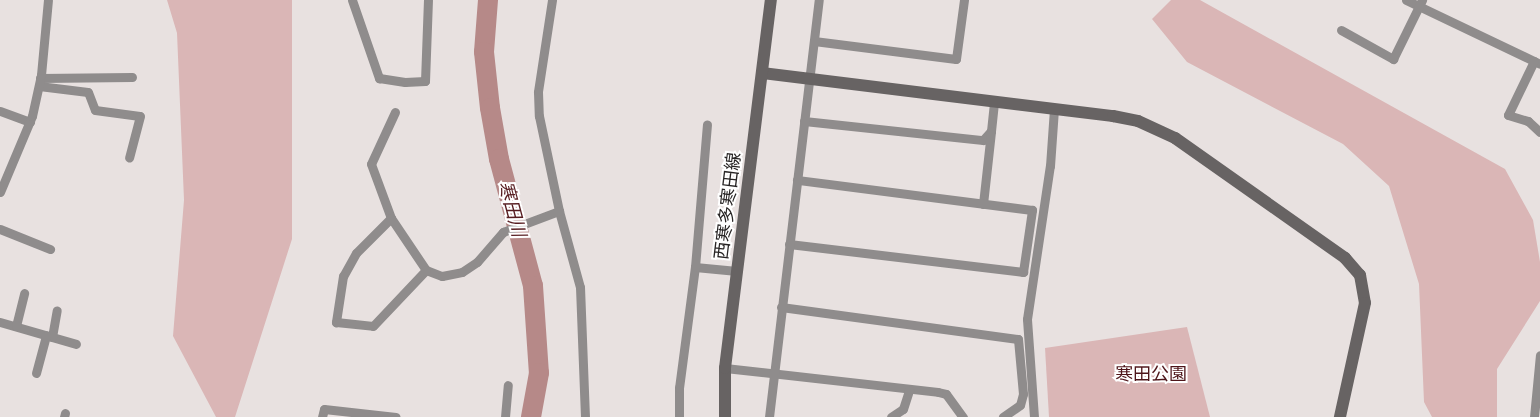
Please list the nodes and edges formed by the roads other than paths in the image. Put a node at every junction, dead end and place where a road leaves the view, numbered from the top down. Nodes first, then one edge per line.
1 (48, 0) edge
2 (352, 0) edge
3 (428, 0) edge
4 (552, 0) edge
5 (771, 0) edge
6 (819, 0) edge
7 (964, 0) edge
8 (1406, 0) edge
9 (1420, 3) edge
10 (1341, 30) dead end
11 (814, 41) junction
12 (1537, 62) edge
13 (762, 73) junction
14 (132, 77) dead end
15 (810, 79) junction
16 (39, 82) junction
17 (994, 102) junction
18 (1054, 109) junction
19 (0, 111) edge
20 (395, 112) dead end
21 (804, 121) junction
22 (30, 122) junction
23 (707, 125) dead end
24 (991, 131) junction
25 (1540, 132) edge
26 (129, 158) dead end
27 (797, 180) junction
28 (0, 190) edge
29 (983, 204) junction
30 (559, 211) junction
31 (391, 218) junction
32 (0, 229) edge
33 (789, 244) junction
34 (50, 249) dead end
35 (695, 267) junction
36 (426, 270) junction
37 (737, 271) junction
38 (24, 293) dead end
39 (781, 307) junction
40 (57, 310) dead end
41 (0, 322) edge
42 (16, 326) junction
43 (49, 336) junction
44 (76, 344) dead end
45 (1540, 355) edge
46 (725, 368) junction
47 (36, 373) dead end
48 (772, 373) junction
49 (508, 385) dead end
50 (908, 390) junction
51 (385, 416) edge
52 (322, 417) edge
53 (396, 417) edge
54 (505, 417) edge
55 (585, 417) edge
56 (679, 417) edge
57 (725, 417) edge
58 (769, 417) edge
59 (891, 417) edge
60 (963, 417) edge
61 (1003, 417) edge
62 (1034, 417) edge
63 (1340, 417) edge
64 (1534, 417) edge

1 - 16 street
2 - 3 street
4 - 30 street
5 - 13 street, 西寒多寒田線
6 - 11 street
7 - 11 street
8 - 9 street
9 - 10 street
9 - 12 street
11 - 15 street
12 - 25 street
13 - 15 street
13 - 37 street, 西寒多寒田線
14 - 16 street
15 - 17 street
15 - 21 street
16 - 22 street
16 - 26 street
17 - 18 street
17 - 24 street
18 - 62 street
18 - 63 street
19 - 22 street
20 - 31 street
21 - 24 street
21 - 27 street
22 - 28 street
23 - 35 street
24 - 29 street
27 - 29 street
27 - 33 street
29 - 33 street
30 - 36 street
30 - 55 street
31 - 36 street
31 - 36 street
32 - 34 street
33 - 39 street
35 - 37 street
35 - 56 street
37 - 46 street, 西寒多寒田線
38 - 42 street
39 - 48 street
39 - 61 street
40 - 43 street
41 - 42 street
42 - 43 street
43 - 44 street
43 - 47 street
45 - 64 street
46 - 48 street
46 - 57 street, 西寒多寒田線
48 - 50 street
48 - 58 street
49 - 54 street
50 - 59 street
50 - 60 street
51 - 52 street
51 - 53 street

